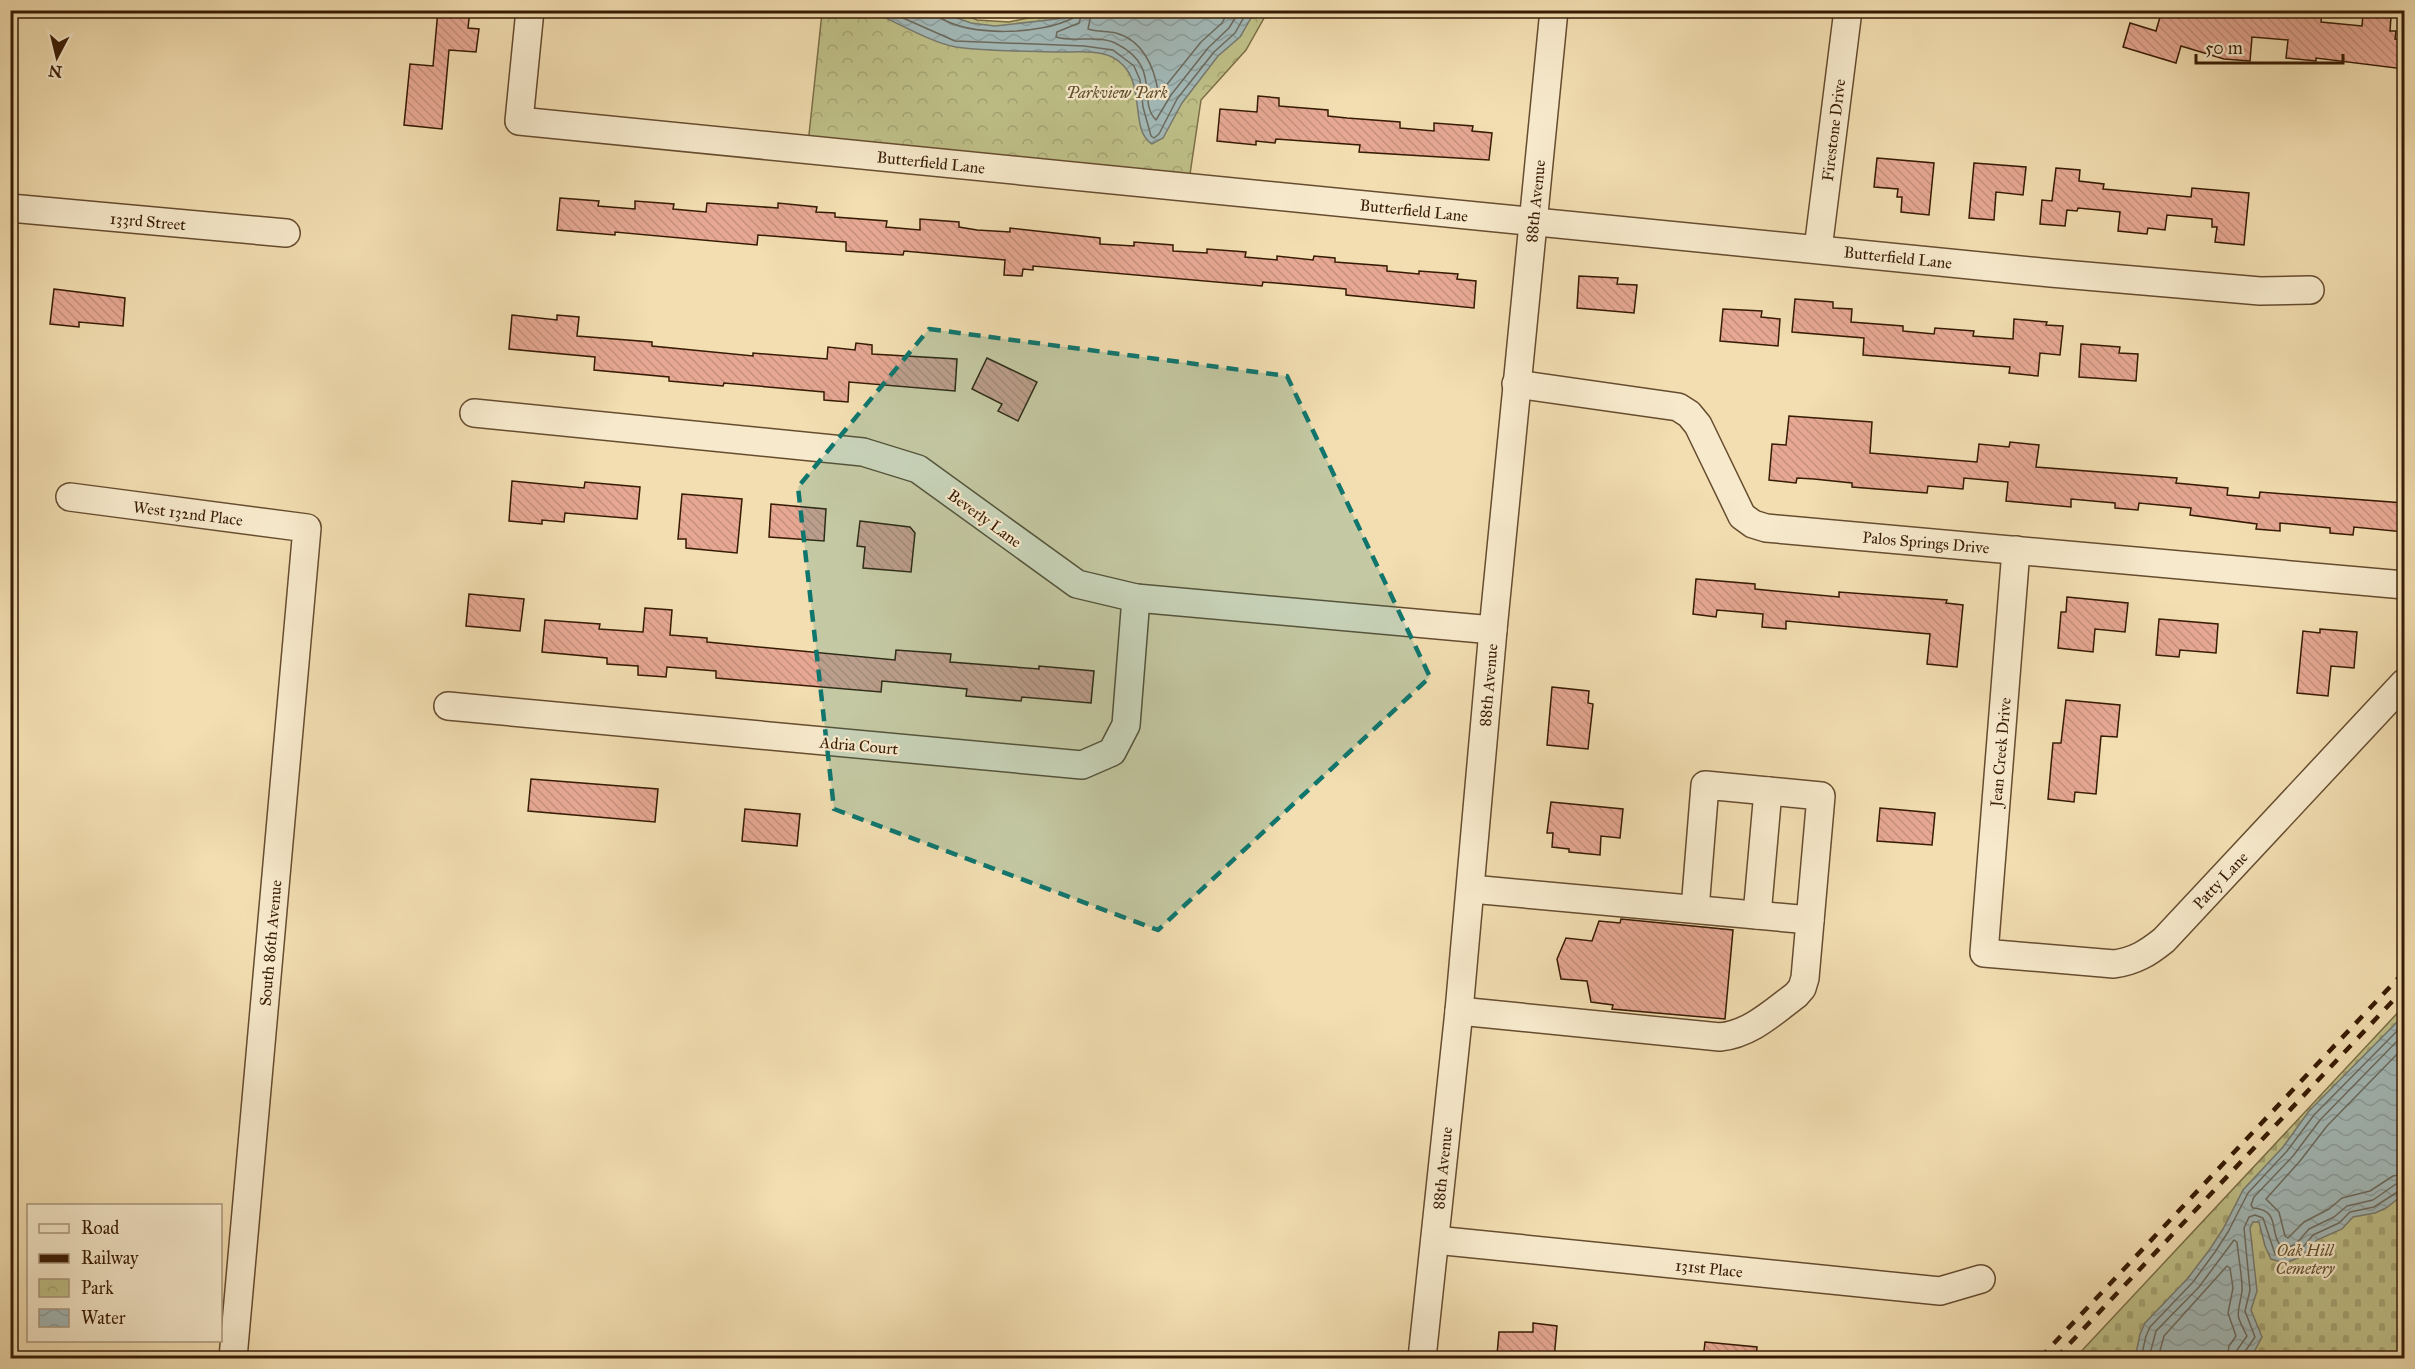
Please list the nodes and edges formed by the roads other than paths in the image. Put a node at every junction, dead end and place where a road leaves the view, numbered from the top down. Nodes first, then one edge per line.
1 (530, 10) edge
2 (1554, 10) edge
3 (1848, 10) edge
4 (10, 208) edge
5 (1533, 222) junction
6 (286, 233) dead end
7 (1818, 249) junction
8 (2310, 290) dead end
9 (1516, 384) junction
10 (474, 413) dead end
11 (70, 498) dead end
12 (307, 528) joint
13 (2016, 550) junction
14 (2404, 585) edge
15 (1136, 598) junction
16 (1493, 630) junction
17 (2404, 683) edge
18 (448, 706) dead end
19 (1768, 791) junction
20 (1471, 889) junction
21 (1695, 909) junction
22 (1757, 915) junction
23 (1810, 920) junction
24 (1984, 953) joint
25 (1460, 1011) junction
26 (1435, 1240) junction
27 (1981, 1279) dead end
28 (233, 1359) edge
29 (1422, 1359) edge

1 - 5 street, Butterfield Lane
2 - 5 street, 88th Avenue
3 - 7 street, Firestone Drive
4 - 6 street, 133rd Street
5 - 7 street, Butterfield Lane
5 - 9 street, 88th Avenue
7 - 8 street, Butterfield Lane
9 - 13 street, Palos Springs Drive
9 - 16 street, 88th Avenue
10 - 15 street, Beverly Lane
11 - 12 street, West 132nd Place
12 - 28 street, South 86th Avenue
13 - 14 street, Palos Springs Drive
13 - 24 street, Jean Creek Drive
15 - 16 street, Beverly Lane
15 - 18 street, Adria Court
16 - 20 street, 88th Avenue
17 - 24 street, Patty Lane
19 - 21 street
19 - 22 street
19 - 23 street
20 - 21 street
20 - 25 street, 88th Avenue
21 - 22 street
22 - 23 street
23 - 25 street
25 - 26 street, 88th Avenue
26 - 27 street, 131st Place
26 - 29 street, 88th Avenue

